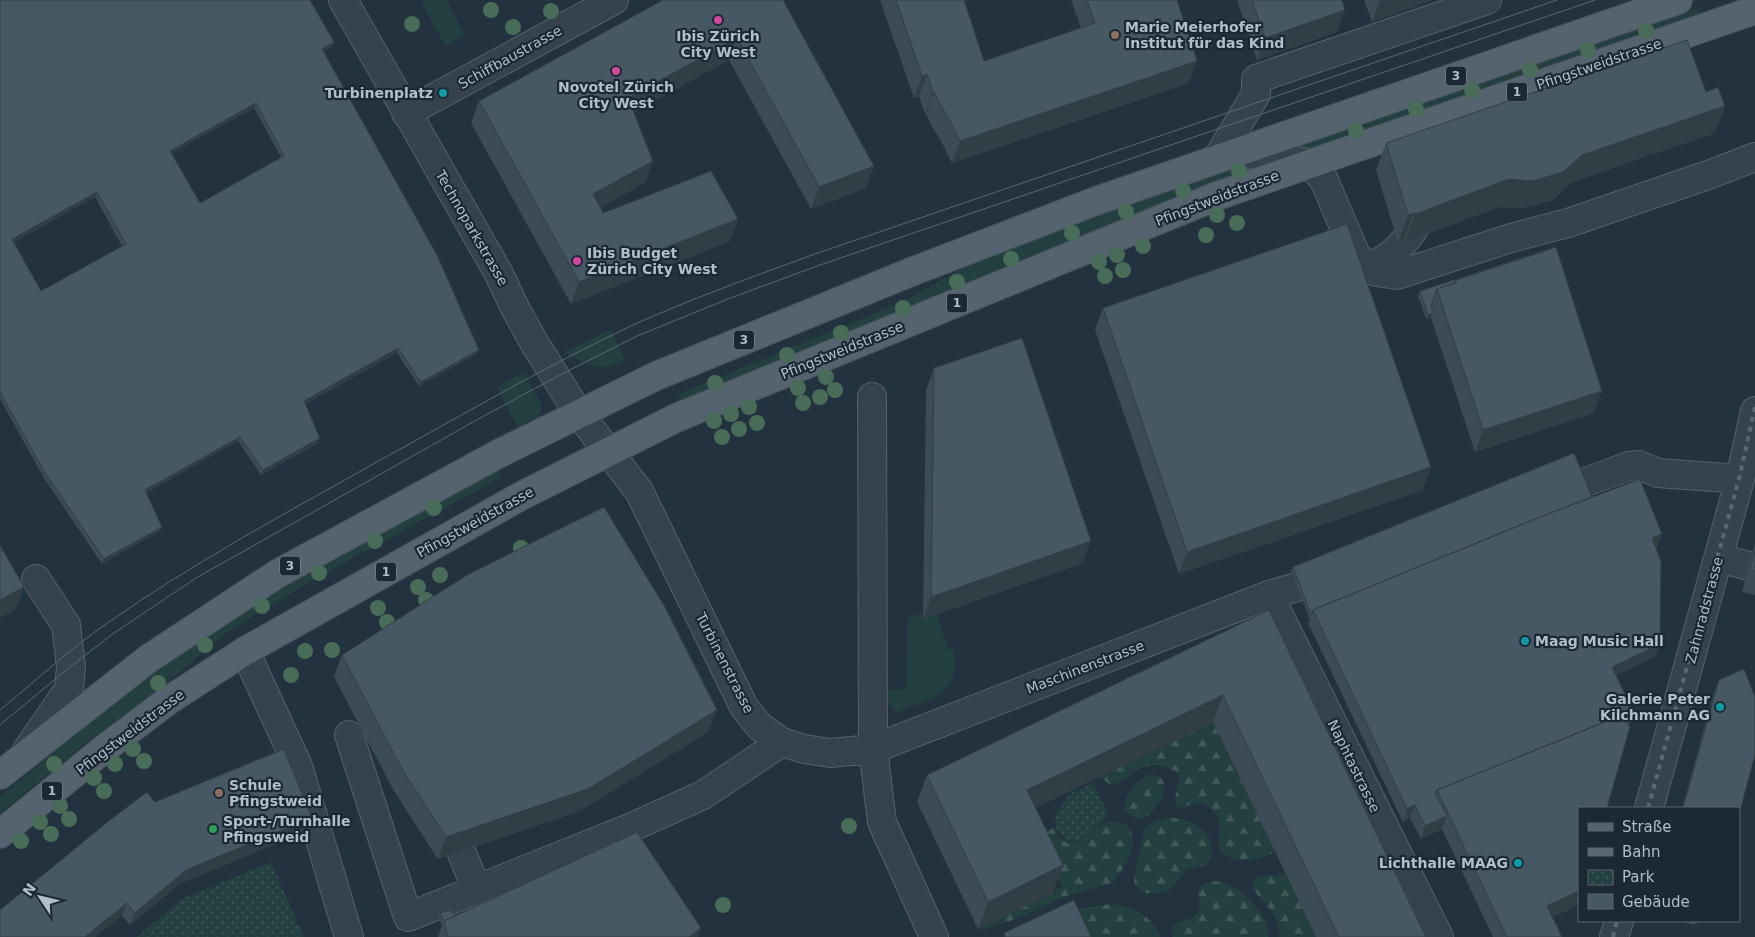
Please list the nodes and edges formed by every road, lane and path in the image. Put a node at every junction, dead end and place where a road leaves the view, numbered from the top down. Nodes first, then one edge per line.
1 (342, 0) edge
2 (614, 0) edge
3 (1487, 0) edge
4 (1678, 0) edge
5 (1755, 10) edge
6 (406, 113) junction
7 (1226, 155) junction
8 (1755, 157) edge
9 (1308, 163) junction
10 (1412, 185) edge
11 (1425, 233) edge
12 (1452, 258) junction
13 (1367, 266) junction
14 (872, 397) dead end
15 (1755, 411) edge
16 (579, 414) junction
17 (1751, 451) edge
18 (608, 452) junction
19 (1740, 479) junction
20 (1583, 483) edge
21 (1718, 558) junction
22 (1749, 566) edge
23 (36, 578) dead end
24 (1297, 587) edge
25 (1269, 595) junction
26 (246, 651) junction
27 (349, 735) dead end
28 (782, 742) junction
29 (873, 749) junction
30 (24, 755) junction
31 (0, 774) edge
32 (1649, 807) edge
33 (0, 834) edge
34 (460, 851) edge
35 (476, 888) junction
36 (1619, 922) edge
37 (405, 927) edge
38 (349, 937) edge
39 (934, 937) edge
40 (1439, 937) edge
41 (1614, 937) edge

1 - 6 street, Technoparkstrasse
2 - 6 street, Schiffbaustrasse
3 - 7 street
4 - 7 main road, 3
5 - 9 main road, Pfingstweidstrasse / 1
6 - 16 street, Technoparkstrasse
7 - 9 street
7 - 16 main road, 3
8 - 12 street
9 - 13 street
9 - 18 main road, Pfingstweidstrasse / 1
10 - 13 street
11 - 12 street
12 - 13 street
14 - 29 street
15 - 17 street, Zahnradstrasse
16 - 18 street, Technoparkstrasse
16 - 30 main road, 3
17 - 19 street, Zahnradstrasse
18 - 26 main road, Pfingstweidstrasse / 1
18 - 28 street, Turbinenstrasse
19 - 20 street
19 - 21 street, Zahnradstrasse
21 - 22 street
21 - 32 street, Zahnradstrasse
23 - 30 street
24 - 25 street, Maschinenstrasse
25 - 29 street, Maschinenstrasse
25 - 40 street, Naphtastrasse
26 - 33 main road, Pfingstweidstrasse / 1
26 - 38 street
27 - 37 street
28 - 29 street, Turbinenstrasse
28 - 35 street
29 - 39 street
30 - 31 main road, 3
34 - 35 street
35 - 37 street
36 - 41 street

